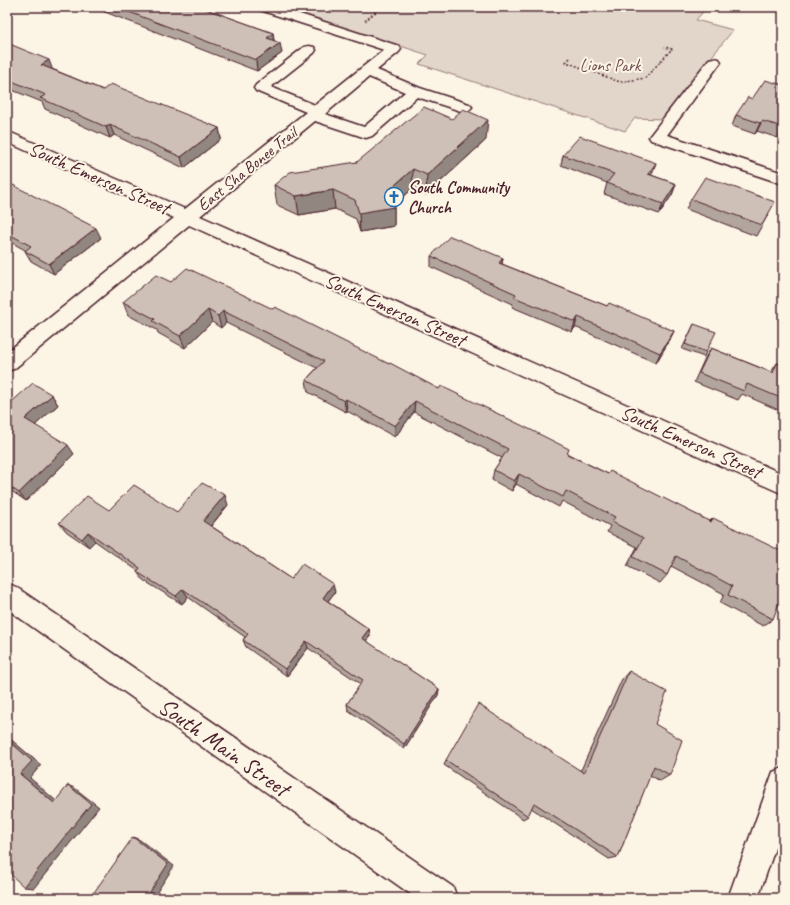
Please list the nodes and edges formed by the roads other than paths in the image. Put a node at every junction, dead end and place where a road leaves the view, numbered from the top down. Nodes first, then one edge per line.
1 (265, 7) edge
2 (309, 50) dead end
3 (714, 62) dead end
4 (367, 71) junction
5 (415, 91) junction
6 (464, 107) dead end
7 (316, 113) junction
8 (7, 136) edge
9 (783, 179) edge
10 (188, 218) junction
11 (7, 364) edge
12 (783, 484) edge
13 (7, 595) edge
14 (783, 782) edge
15 (442, 898) edge
16 (743, 898) edge

1 - 4 street, East Sha Bonee Trail
2 - 7 street
3 - 9 street
4 - 5 street
4 - 7 street, East Sha Bonee Trail
5 - 6 street
5 - 7 street
7 - 10 street, East Sha Bonee Trail
8 - 10 street, South Emerson Street
10 - 11 street, East Sha Bonee Trail
10 - 12 street, South Emerson Street
13 - 15 street, South Main Street
14 - 16 street

